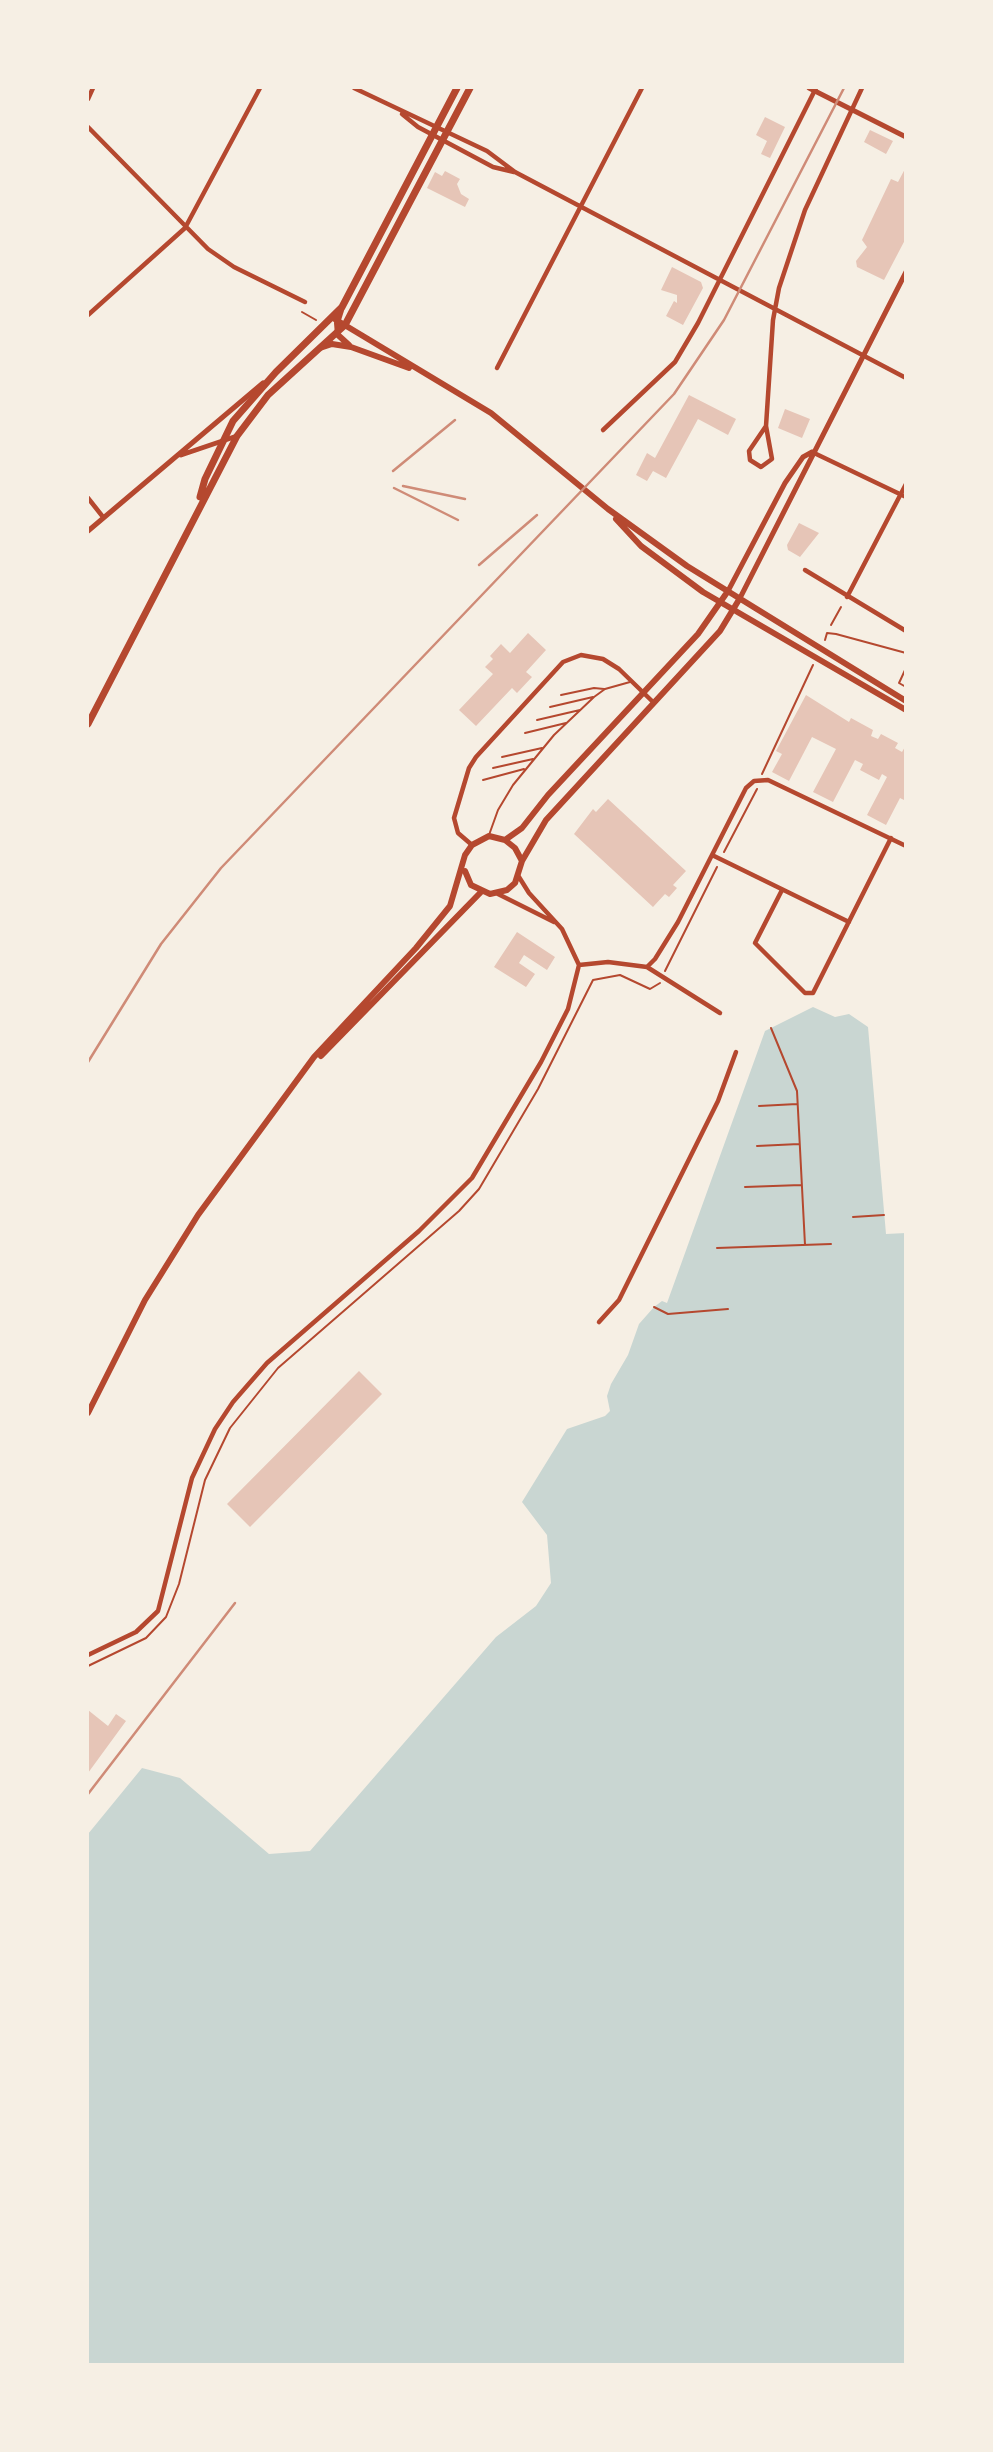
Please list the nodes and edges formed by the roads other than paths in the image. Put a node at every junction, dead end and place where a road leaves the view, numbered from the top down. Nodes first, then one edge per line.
1 (93, 88) edge
2 (260, 88) edge
3 (354, 88) edge
4 (457, 88) edge
5 (470, 88) edge
6 (642, 88) edge
7 (813, 88) edge
8 (862, 88) edge
9 (88, 99) edge
10 (850, 110) junction
11 (398, 111) junction
12 (438, 126) junction
13 (88, 127) edge
14 (447, 131) junction
15 (433, 135) junction
16 (905, 136) edge
17 (443, 140) junction
18 (515, 172) junction
19 (580, 205) junction
20 (185, 228) junction
21 (905, 272) edge
22 (719, 279) junction
23 (305, 302) dead end
24 (775, 308) junction
25 (88, 315) edge
26 (339, 321) junction
27 (338, 332) junction
28 (351, 346) junction
29 (318, 349) junction
30 (864, 355) junction
31 (497, 368) dead end
32 (276, 372) junction
33 (424, 373) junction
34 (905, 378) edge
35 (766, 426) junction
36 (603, 430) dead end
37 (237, 436) junction
38 (223, 441) junction
39 (812, 452) junction
40 (178, 456) junction
41 (905, 484) edge
42 (903, 496) edge
43 (88, 498) edge
44 (608, 509) junction
45 (195, 515) junction
46 (103, 517) junction
47 (88, 531) edge
48 (805, 570) dead end
49 (728, 591) junction
50 (848, 597) junction
51 (740, 598) junction
52 (722, 603) junction
53 (733, 611) junction
54 (905, 631) edge
55 (632, 682) junction
56 (605, 690) junction
57 (644, 694) junction
58 (561, 695) dead end
59 (594, 697) junction
60 (905, 701) edge
61 (653, 702) junction
62 (550, 706) dead end
63 (581, 710) junction
64 (905, 710) edge
65 (537, 720) dead end
66 (567, 723) junction
67 (88, 724) edge
68 (525, 733) dead end
69 (544, 747) junction
70 (502, 757) dead end
71 (533, 759) junction
72 (493, 768) dead end
73 (525, 769) junction
74 (483, 780) dead end
75 (489, 836) junction
76 (891, 838) junction
77 (505, 840) junction
78 (472, 845) junction
79 (905, 846) edge
80 (466, 855) junction
81 (712, 855) junction
82 (522, 861) junction
83 (519, 877) junction
84 (782, 890) junction
85 (481, 892) junction
86 (498, 894) junction
87 (555, 922) junction
88 (849, 922) junction
89 (579, 965) junction
90 (646, 967) junction
91 (720, 1013) dead end
92 (736, 1052) dead end
93 (297, 1080) junction
94 (599, 1322) dead end
95 (88, 1413) edge
96 (88, 1655) edge

1 - 9 street
2 - 20 street
3 - 11 street
4 - 12 highway
5 - 14 highway
6 - 19 street
7 - 10 street
7 - 22 street
8 - 10 street
10 - 16 street
10 - 24 street
11 - 12 street
11 - 15 street
12 - 14 street
12 - 15 highway
13 - 20 street
14 - 17 highway
14 - 18 street
15 - 17 street
15 - 26 highway
17 - 18 street
17 - 26 highway
18 - 19 street
19 - 22 street
19 - 31 street
20 - 23 street
20 - 25 street
21 - 30 street
22 - 24 street
22 - 36 street
24 - 30 street
24 - 35 street
26 - 27 highway
26 - 32 highway
26 - 33 main road
27 - 28 main road
27 - 29 highway
28 - 29 main road
28 - 33 main road
29 - 37 highway
30 - 34 street
30 - 39 street
32 - 38 highway
32 - 40 street
33 - 44 main road
35 - 35 street
37 - 38 street
37 - 45 highway
38 - 40 street
38 - 45 highway
39 - 42 street
39 - 49 street
39 - 51 street
40 - 46 street
41 - 42 street
42 - 50 street
43 - 46 street
44 - 49 main road
44 - 52 main road
45 - 67 highway
46 - 47 street
48 - 50 street
49 - 51 main road
49 - 52 main road
50 - 54 street
51 - 53 main road
51 - 60 main road
52 - 53 main road
52 - 57 main road
53 - 61 main road
53 - 64 main road
55 - 56 lane
55 - 57 street
55 - 78 street
56 - 58 lane
56 - 59 lane
57 - 61 street
57 - 77 main road
59 - 62 lane
59 - 63 lane
61 - 82 main road
63 - 65 lane
63 - 66 lane
66 - 68 lane
66 - 69 lane
69 - 70 lane
69 - 71 lane
71 - 72 lane
71 - 73 lane
73 - 74 lane
73 - 75 lane
75 - 77 main road
75 - 78 main road
76 - 79 street
76 - 81 street
76 - 88 street
77 - 82 main road
78 - 80 main road
80 - 85 main road
80 - 93 main road
81 - 84 street
81 - 90 street
82 - 83 main road
83 - 86 main road
83 - 87 street
84 - 88 street
84 - 88 street
85 - 86 main road
85 - 93 main road
86 - 87 street
87 - 89 street
89 - 90 street
89 - 96 street
90 - 91 street
92 - 94 street
93 - 95 main road

